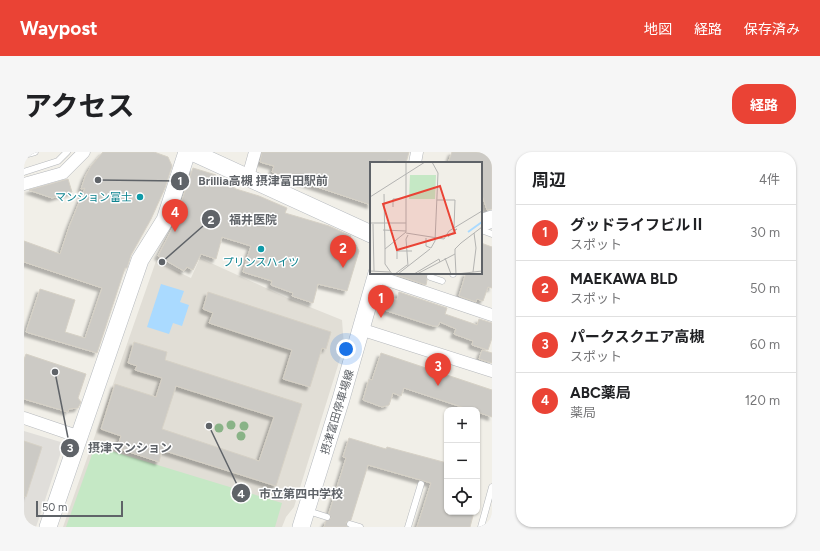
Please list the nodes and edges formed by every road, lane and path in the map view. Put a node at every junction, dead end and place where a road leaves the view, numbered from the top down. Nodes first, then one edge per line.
1 (34, 152) edge
2 (67, 152) edge
3 (84, 152) edge
4 (187, 152) edge
5 (192, 152) edge
6 (255, 152) edge
7 (418, 152) edge
8 (24, 155) edge
9 (415, 162) edge
10 (24, 172) edge
11 (248, 177) junction
12 (24, 184) edge
13 (492, 219) edge
14 (482, 223) edge
15 (482, 226) edge
16 (370, 234) edge
17 (492, 234) edge
18 (376, 274) edge
19 (431, 274) edge
20 (438, 280) dead end
21 (492, 315) edge
22 (360, 329) junction
23 (492, 371) edge
24 (24, 418) edge
25 (80, 437) junction
26 (421, 484) dead end
27 (492, 487) edge
28 (306, 510) junction
29 (327, 517) dead end
30 (350, 524) dead end
31 (48, 527) edge
32 (301, 527) edge
33 (360, 527) edge
34 (408, 527) edge
35 (481, 527) edge

1 - 8 lane
2 - 10 lane
3 - 12 street
4 - 25 street
5 - 11 street
6 - 11 street
7 - 9 street
11 - 16 street
13 - 14 street
15 - 17 lane
18 - 21 street
18 - 22 street, 摂津富田停車場線
19 - 20 lane
22 - 23 street
22 - 28 street, 摂津富田停車場線
24 - 25 street
25 - 31 street
26 - 34 lane
27 - 35 lane
28 - 29 lane
28 - 32 street, 摂津富田停車場線
30 - 33 lane

